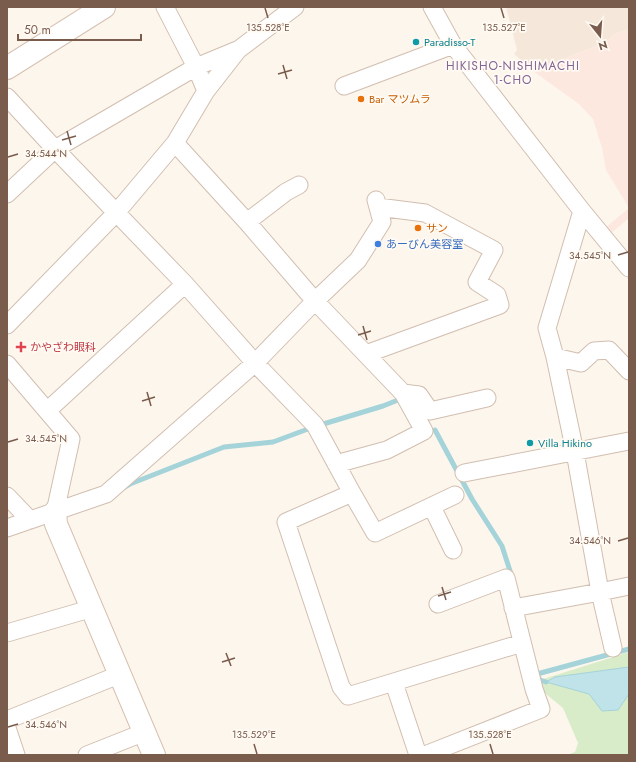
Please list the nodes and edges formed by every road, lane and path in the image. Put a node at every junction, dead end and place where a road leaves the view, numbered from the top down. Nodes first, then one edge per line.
1 (104, 7) edge
2 (165, 7) edge
3 (295, 7) edge
4 (432, 7) edge
5 (453, 45) junction
6 (238, 50) junction
7 (196, 66) junction
8 (7, 68) edge
9 (344, 86) dead end
10 (206, 91) junction
11 (7, 97) edge
12 (175, 143) junction
13 (55, 149) junction
14 (298, 185) dead end
15 (7, 194) edge
16 (582, 211) junction
17 (116, 213) junction
18 (247, 222) junction
19 (629, 268) edge
20 (184, 284) junction
21 (315, 301) junction
22 (7, 325) edge
23 (366, 354) junction
24 (555, 358) junction
25 (255, 363) junction
26 (7, 364) edge
27 (629, 371) edge
28 (403, 393) junction
29 (487, 398) dead end
30 (47, 411) junction
31 (629, 442) edge
32 (575, 452) junction
33 (336, 464) junction
34 (464, 473) dead end
35 (352, 493) junction
36 (455, 495) dead end
37 (7, 496) edge
38 (432, 506) junction
39 (55, 512) junction
40 (30, 520) junction
41 (7, 528) edge
42 (453, 550) dead end
43 (629, 586) edge
44 (600, 592) junction
45 (438, 604) dead end
46 (93, 608) junction
47 (513, 608) junction
48 (7, 633) edge
49 (522, 643) junction
50 (613, 648) dead end
51 (121, 674) junction
52 (394, 683) junction
53 (7, 720) edge
54 (7, 728) edge
55 (145, 732) junction
56 (416, 754) edge
57 (16, 755) edge
58 (87, 755) edge
59 (154, 755) edge

1 - 8 street
2 - 7 street
3 - 6 street
4 - 5 street
5 - 9 street
5 - 16 street
6 - 7 street
6 - 10 street
7 - 10 street
7 - 13 street
10 - 12 street
11 - 13 street
12 - 17 street
12 - 18 street
13 - 15 street
13 - 17 street
14 - 18 street
16 - 19 street
16 - 24 street
17 - 20 street
17 - 22 street
18 - 21 street
20 - 25 street
20 - 30 street
21 - 23 street
21 - 23 street
21 - 25 street
23 - 28 street
24 - 27 street
24 - 32 street
25 - 33 street
25 - 39 street
26 - 30 street
28 - 29 street
28 - 33 street
30 - 39 street
31 - 32 street
32 - 34 street
32 - 44 street
33 - 35 street
35 - 38 street
35 - 52 street
36 - 38 street
37 - 40 street
38 - 42 street
39 - 40 street
39 - 46 street
40 - 41 street
43 - 44 street
44 - 47 street
44 - 50 street
45 - 47 street
46 - 48 street
46 - 51 street
47 - 49 street
49 - 52 street
49 - 56 street
51 - 53 street
51 - 55 street
52 - 56 street
54 - 57 street
55 - 58 street
55 - 59 street

